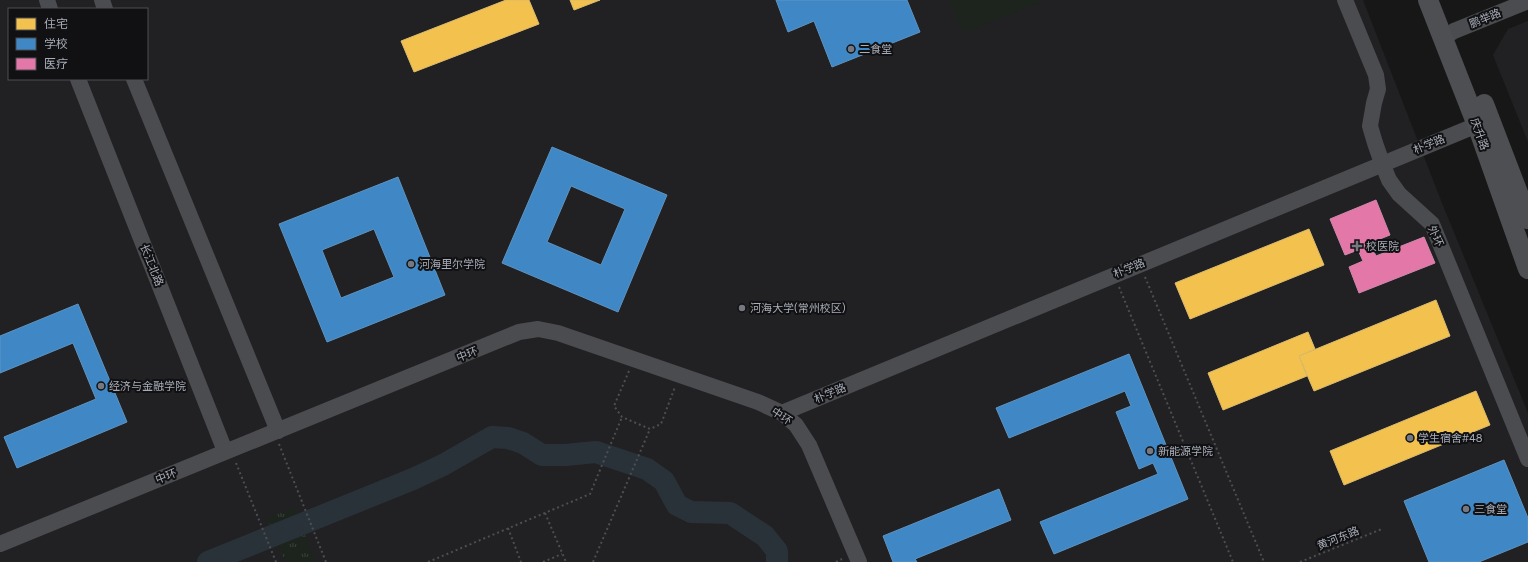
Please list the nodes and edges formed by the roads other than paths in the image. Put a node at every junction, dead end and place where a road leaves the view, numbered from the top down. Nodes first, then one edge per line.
1 (1345, 0) edge
2 (1428, 0) edge
3 (1443, 0) edge
4 (1528, 1) edge
5 (1449, 34) junction
6 (78, 80) edge
7 (134, 80) edge
8 (1477, 125) junction
9 (1382, 163) junction
10 (1528, 219) edge
11 (1528, 269) edge
12 (782, 413) junction
13 (276, 432) junction
14 (228, 450) junction
15 (1528, 459) edge
16 (0, 544) edge
17 (859, 562) edge

1 - 9 street, 外环
2 - 5 main road, 庆升路
3 - 5 main road, 庆升路
4 - 5 street, 鹏举路
5 - 8 main road, 庆升路
5 - 10 main road, 庆升路
6 - 14 street, 长江北路
7 - 13 street
8 - 9 street, 朴学路
8 - 11 main road, 庆升路
9 - 12 street, 朴学路
9 - 15 street, 外环
12 - 13 street, 中环
12 - 17 street, 中环
13 - 14 street, 中环
14 - 16 street, 中环

